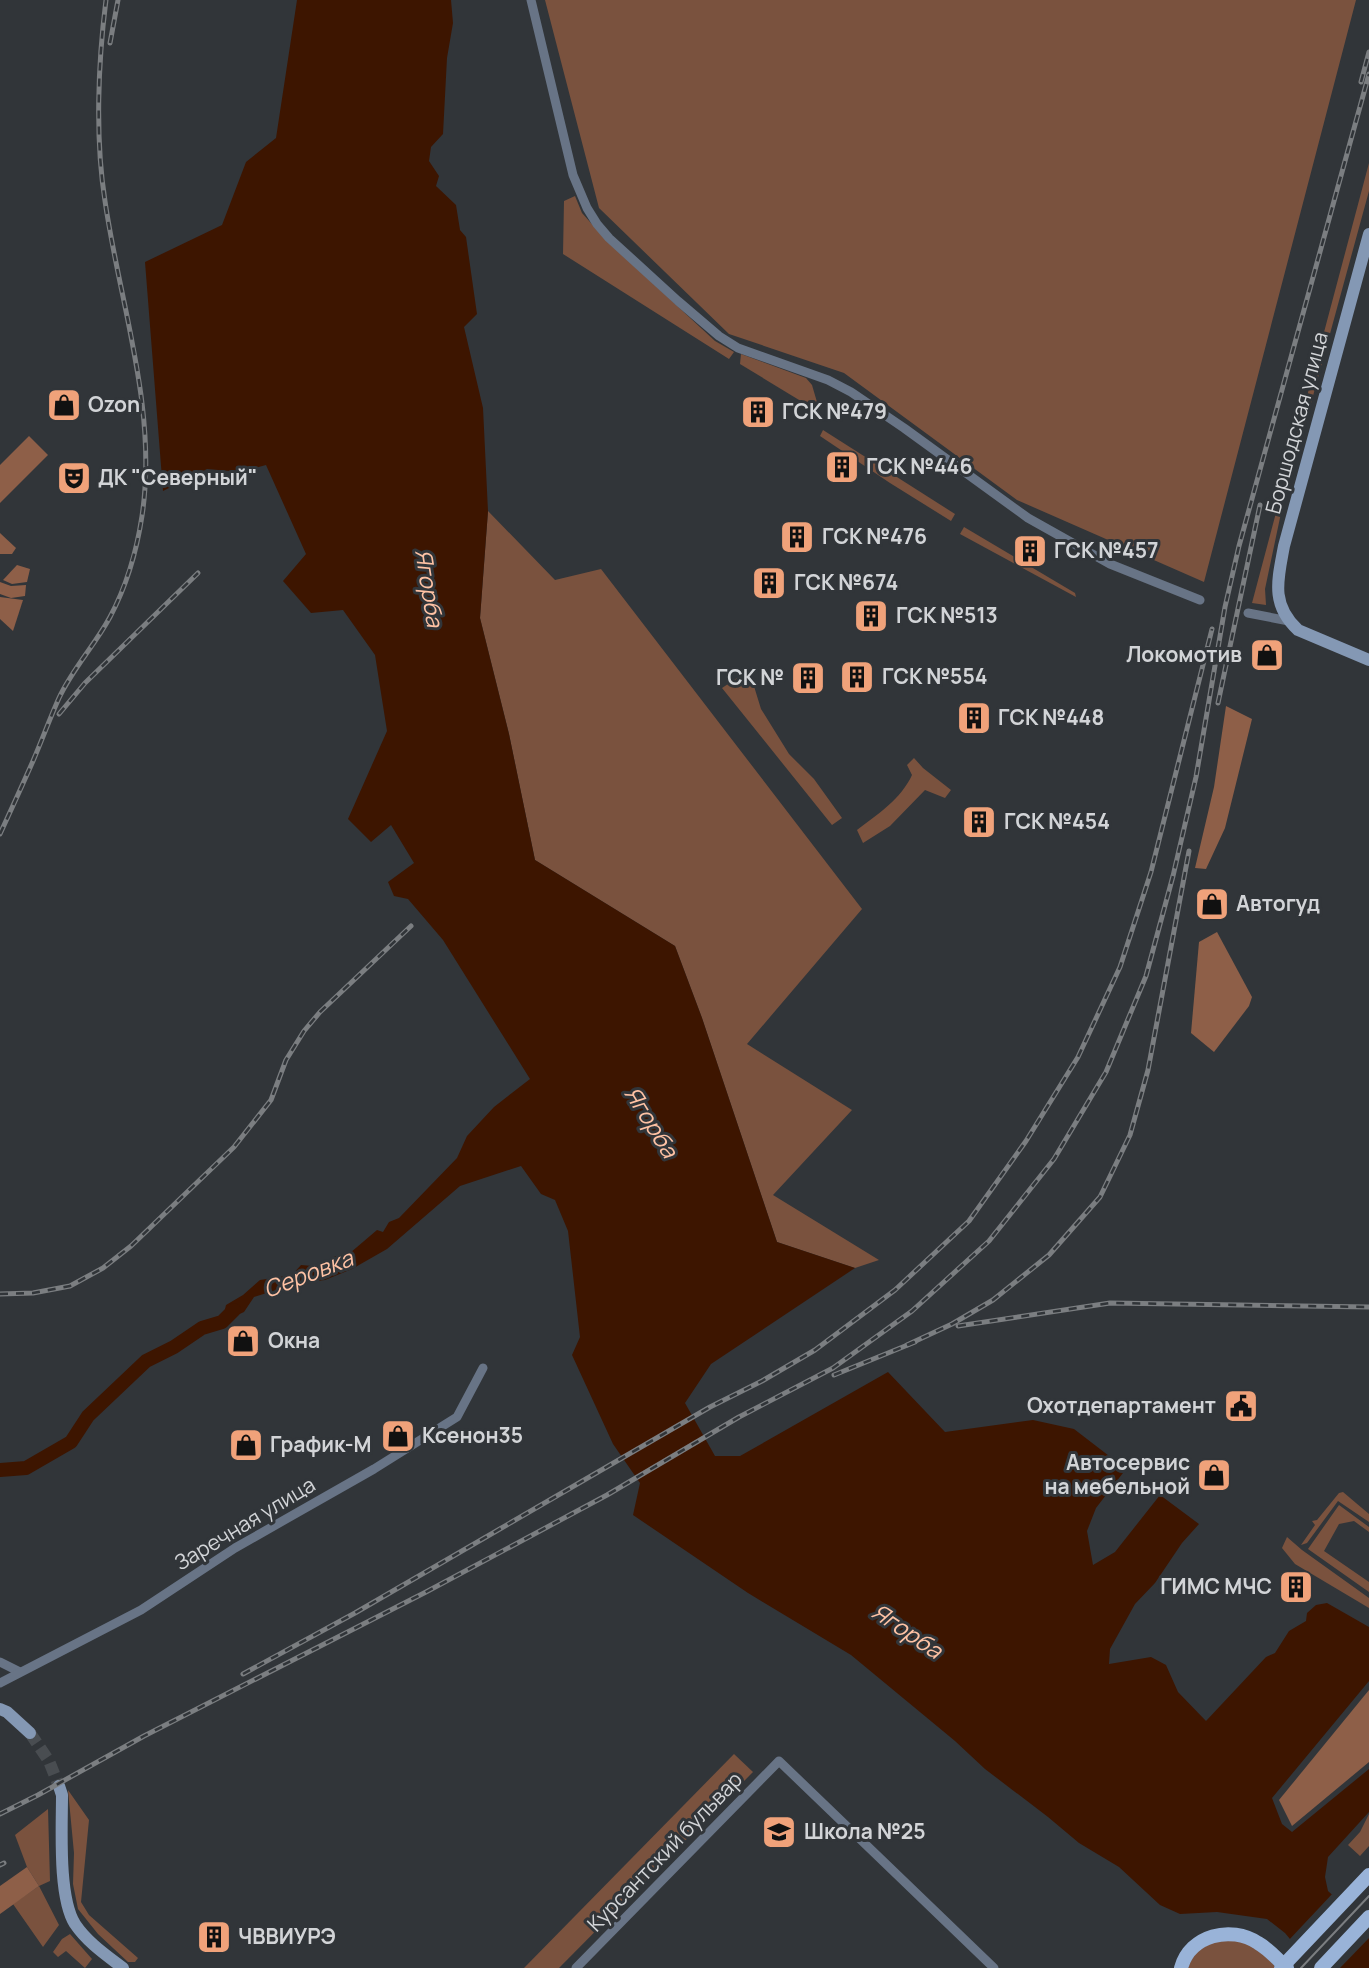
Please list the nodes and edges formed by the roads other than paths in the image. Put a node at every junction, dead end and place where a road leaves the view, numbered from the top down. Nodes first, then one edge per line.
1 (531, 0) edge
2 (1369, 234) edge
3 (1200, 600) dead end
4 (1248, 612) dead end
5 (1289, 621) junction
6 (1369, 660) edge
7 (484, 1368) dead end
8 (0, 1662) edge
9 (20, 1672) junction
10 (0, 1683) edge
11 (0, 1709) edge
12 (30, 1733) tunnel mouth
13 (59, 1786) tunnel mouth
14 (1369, 1875) edge
15 (1369, 1917) edge
16 (123, 1968) edge
17 (576, 1968) edge
18 (994, 1968) edge
19 (1181, 1968) edge
20 (1281, 1968) edge
21 (1287, 1968) edge
22 (1321, 1968) edge

1 - 3 street
2 - 5 street, Боршодская улица
4 - 5 street
5 - 6 street
7 - 9 street, Заречная улица
8 - 9 street
9 - 10 street, Заречная улица
11 - 12 street
13 - 16 street
14 - 20 main road, bridge
15 - 22 main road
17 - 18 street, Курсантский бульвар
19 - 21 main road

